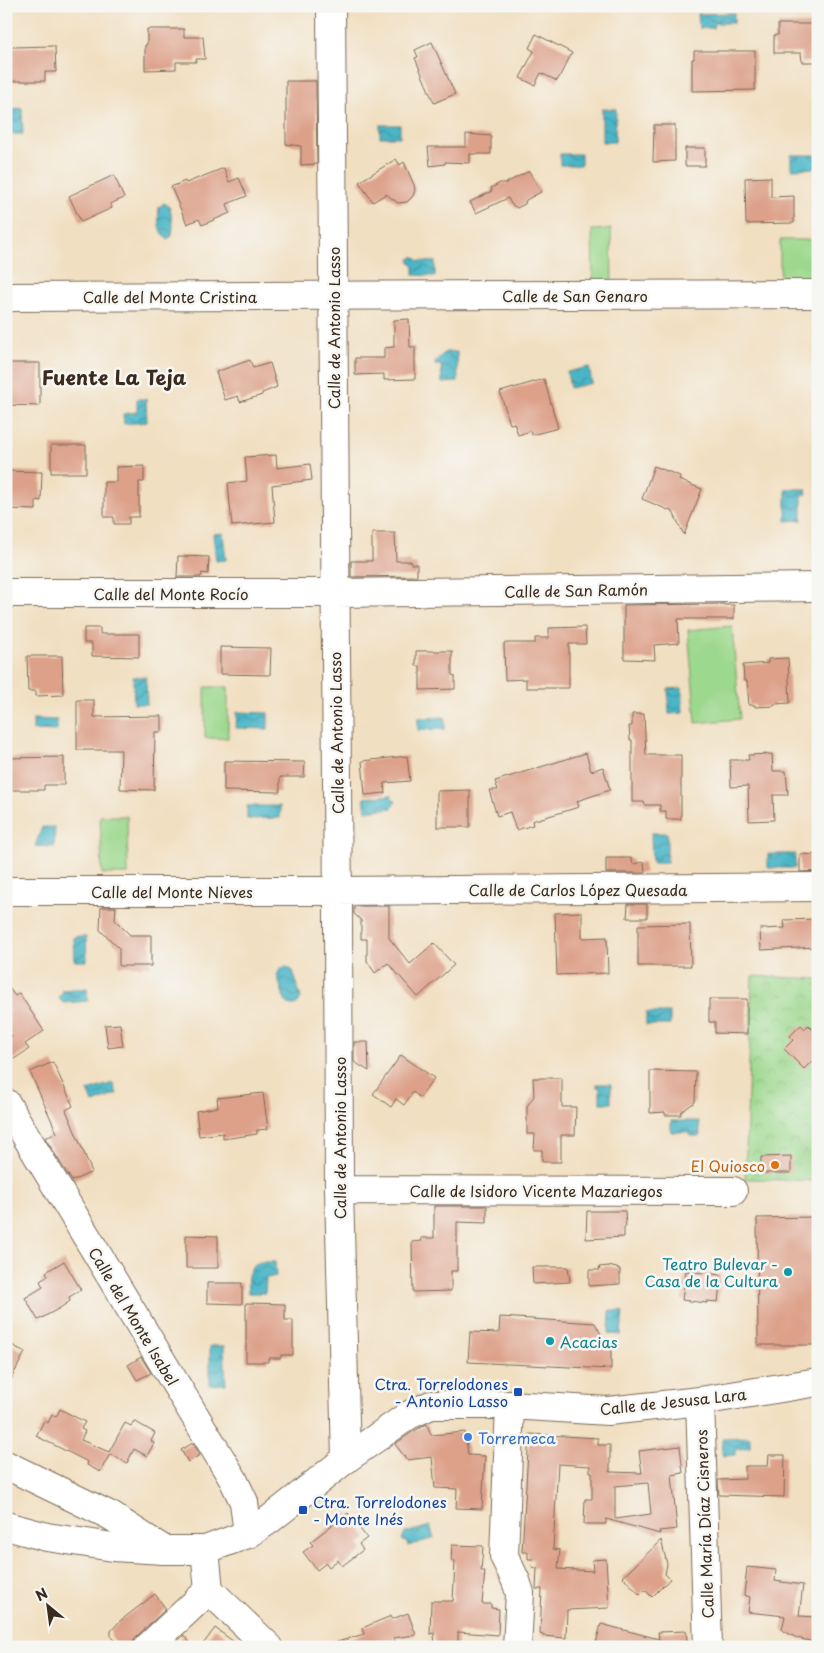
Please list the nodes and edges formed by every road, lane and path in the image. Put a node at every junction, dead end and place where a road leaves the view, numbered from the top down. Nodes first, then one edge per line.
1 (331, 6) edge
2 (818, 294) edge
3 (6, 296) edge
4 (333, 296) junction
5 (818, 587) edge
6 (6, 593) edge
7 (335, 593) junction
8 (818, 887) edge
9 (6, 891) edge
10 (338, 891) junction
11 (6, 1103) edge
12 (339, 1190) junction
13 (733, 1190) dead end
14 (818, 1382) edge
15 (700, 1401) junction
16 (510, 1405) junction
17 (346, 1459) junction
18 (6, 1465) edge
19 (6, 1526) edge
20 (248, 1534) junction
21 (164, 1550) junction
22 (205, 1550) junction
23 (209, 1590) junction
24 (148, 1647) edge
25 (269, 1647) edge
26 (517, 1647) edge
27 (708, 1647) edge

1 - 4 street, Calle de Antonio Lasso
2 - 4 street, Calle de San Genaro
3 - 4 street, Calle del Monte Cristina
4 - 7 street, Calle de Antonio Lasso
5 - 7 street, Calle de San Ramón
6 - 7 street, Calle del Monte Rocío
7 - 10 street, Calle de Antonio Lasso
8 - 10 street, Calle de Carlos López Quesada
9 - 10 street, Calle del Monte Nieves
10 - 12 street, Calle de Antonio Lasso
11 - 20 street, Calle del Monte Isabel
12 - 13 street, Calle de Isidoro Vicente Mazariegos
12 - 17 street, Calle de Antonio Lasso
14 - 15 street, Calle de Jesusa Lara
15 - 16 street, Calle de Jesusa Lara
15 - 27 street, Calle María Díaz Cisneros
16 - 17 street, Calle de Jesusa Lara
16 - 26 street
17 - 20 street, Calle de Jesusa Lara
18 - 21 street
19 - 21 street
20 - 22 street, Calle de Jesusa Lara
21 - 22 street
22 - 23 street
23 - 24 street
23 - 25 street

